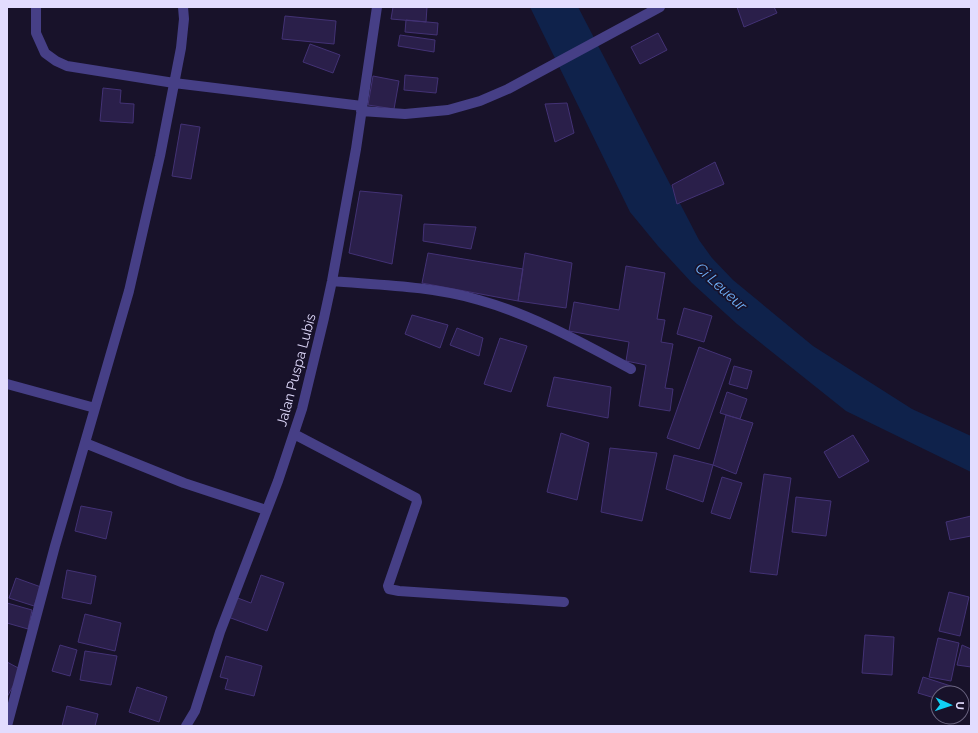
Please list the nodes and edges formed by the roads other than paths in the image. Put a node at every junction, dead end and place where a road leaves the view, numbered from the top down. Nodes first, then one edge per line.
1 (36, 7) edge
2 (182, 7) edge
3 (377, 7) edge
4 (660, 7) edge
5 (174, 83) junction
6 (361, 108) junction
7 (332, 281) junction
8 (631, 370) dead end
9 (7, 384) edge
10 (95, 408) junction
11 (294, 434) junction
12 (85, 443) junction
13 (266, 510) junction
14 (564, 602) dead end
15 (7, 726) edge
16 (186, 726) edge

1 - 5 street
2 - 5 street
3 - 6 street, Jalan Puspa Lubis
4 - 6 street
5 - 6 street
5 - 10 street
6 - 7 street, Jalan Puspa Lubis
7 - 8 street
7 - 11 street, Jalan Puspa Lubis
9 - 10 street
10 - 12 street
11 - 13 street, Jalan Puspa Lubis
11 - 14 street
12 - 13 street
12 - 15 street
13 - 16 street, Jalan Puspa Lubis

